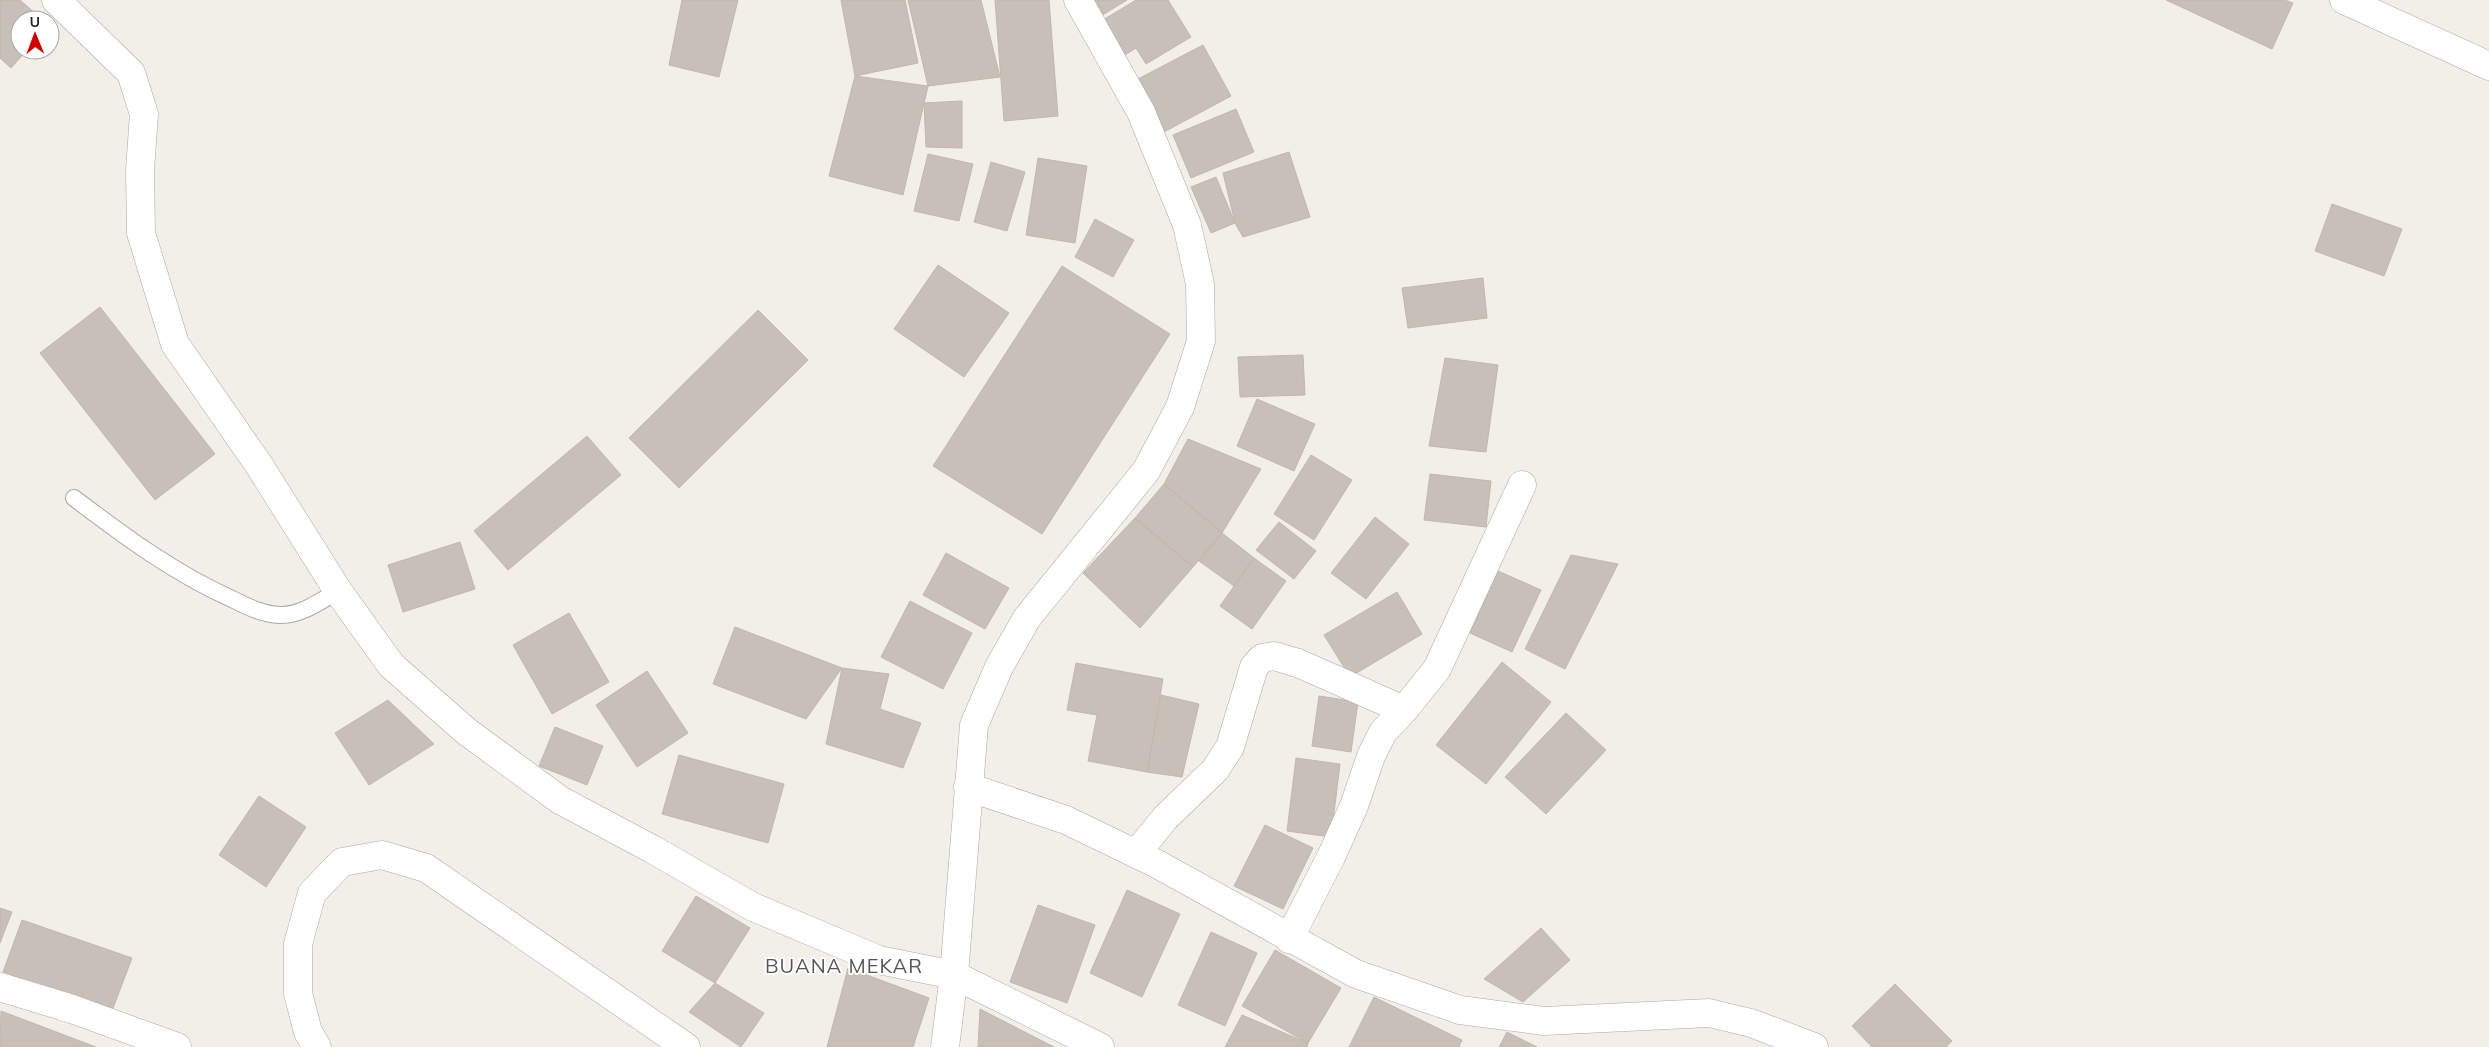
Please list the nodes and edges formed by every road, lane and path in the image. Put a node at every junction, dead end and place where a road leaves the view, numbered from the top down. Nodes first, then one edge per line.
1 (56, 0) edge
2 (1078, 0) edge
3 (2344, 0) edge
4 (2489, 66) edge
5 (1522, 485) dead end
6 (74, 498) dead end
7 (338, 591) junction
8 (1404, 710) junction
9 (968, 787) junction
10 (1136, 854) junction
11 (1289, 939) junction
12 (954, 975) junction
13 (0, 987) edge
14 (177, 1047) edge
15 (317, 1047) edge
16 (686, 1047) edge
17 (945, 1047) edge
18 (1100, 1047) edge
19 (1814, 1047) edge

1 - 7 street
2 - 9 street
3 - 4 street
5 - 8 street
6 - 7 lane
7 - 12 street
8 - 10 street
8 - 11 street
9 - 10 street
9 - 12 street
10 - 11 street
11 - 19 street
12 - 17 street
12 - 18 street
13 - 14 street
15 - 16 street

